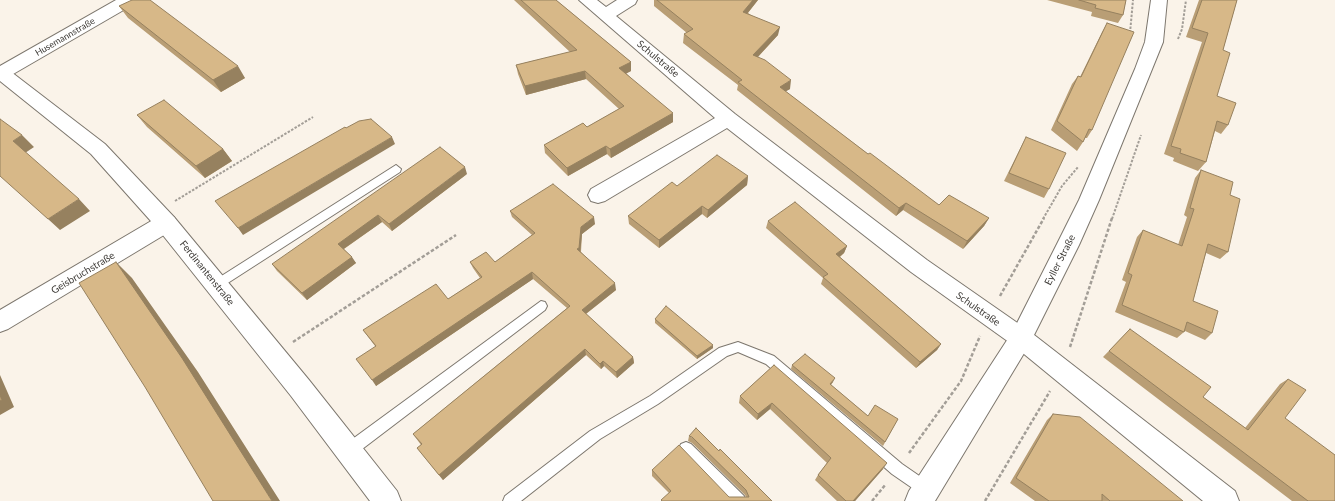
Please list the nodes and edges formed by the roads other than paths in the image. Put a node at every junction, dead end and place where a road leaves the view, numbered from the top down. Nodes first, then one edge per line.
1 (128, 0) edge
2 (587, 0) edge
3 (629, 0) edge
4 (1159, 0) edge
5 (605, 15) junction
6 (1, 73) edge
7 (728, 118) junction
8 (396, 169) dead end
9 (598, 195) dead end
10 (161, 218) junction
11 (216, 285) junction
12 (541, 306) dead end
13 (0, 322) edge
14 (1021, 338) junction
15 (686, 448) dead end
16 (348, 451) junction
17 (923, 495) edge
18 (387, 501) edge
19 (510, 501) edge
20 (739, 501) edge
21 (1225, 501) edge

1 - 6 street, Husemannstraße
2 - 5 street, Schulstraße
3 - 5 street
4 - 14 street, Eyller Straße
5 - 7 street, Schulstraße
6 - 10 street, Ferdinantenstraße
7 - 9 street
7 - 14 street, Schulstraße
8 - 11 lane
10 - 11 street, Ferdinantenstraße
10 - 13 street, Geisbruchstraße
11 - 16 street, Ferdinantenstraße
12 - 16 lane
14 - 17 street, Eyller Straße
14 - 21 street, Schulstraße
15 - 20 lane
16 - 18 street, Ferdinantenstraße
17 - 19 lane

